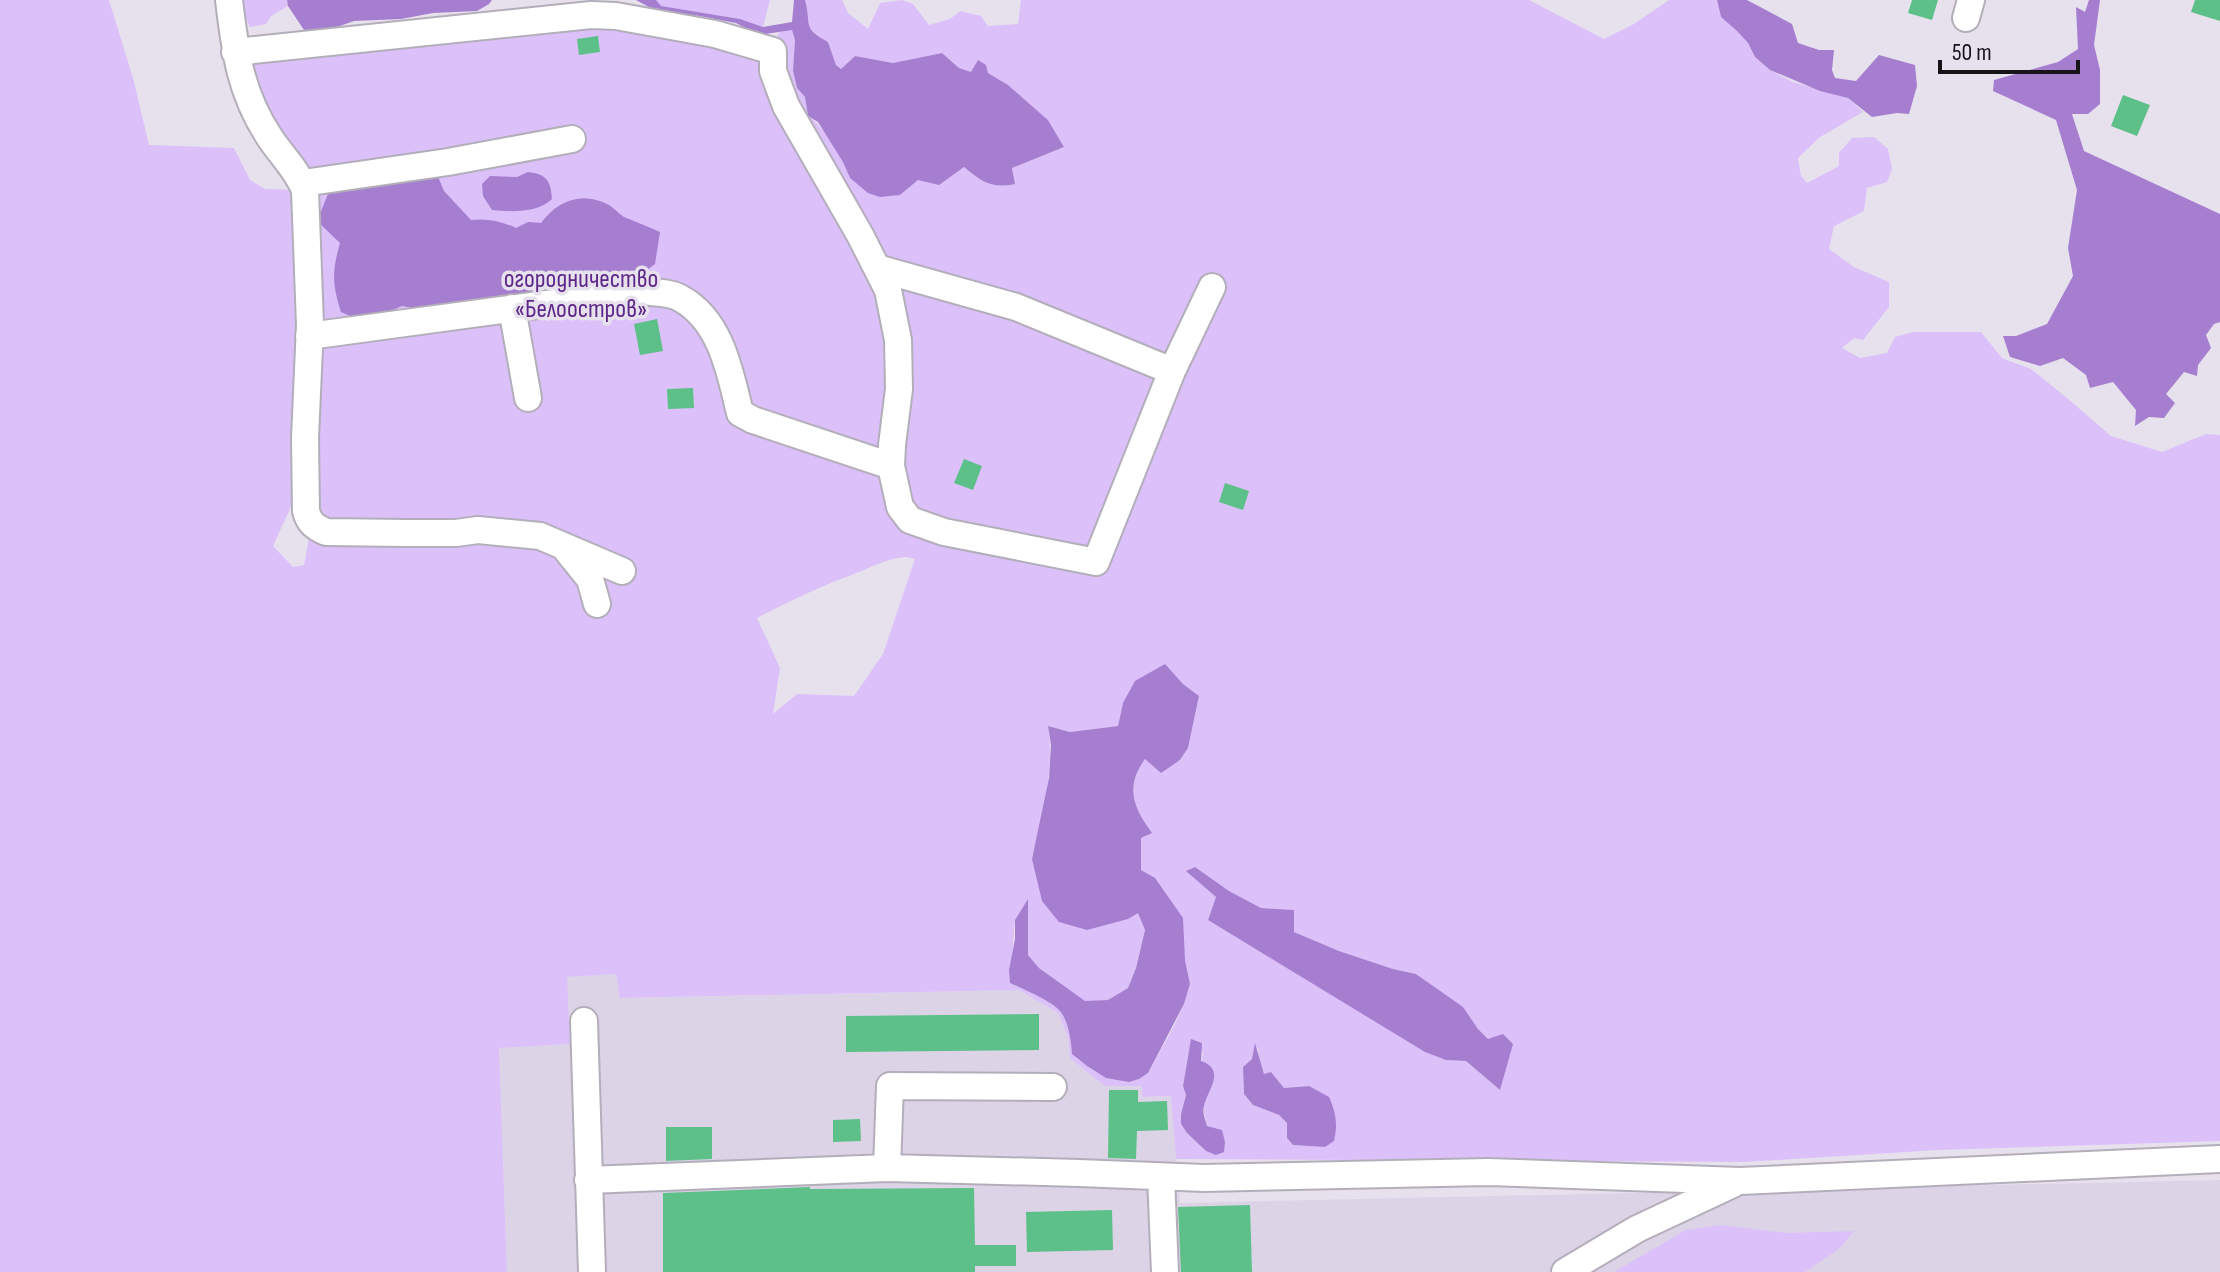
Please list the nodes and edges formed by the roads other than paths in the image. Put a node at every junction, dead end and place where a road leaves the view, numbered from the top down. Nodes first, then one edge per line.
1 (229, 0) edge
2 (235, 52) junction
3 (572, 139) dead end
4 (303, 183) junction
5 (877, 268) junction
6 (1212, 287) dead end
7 (512, 308) junction
8 (309, 336) junction
9 (1172, 371) junction
10 (528, 398) dead end
11 (891, 466) junction
12 (563, 545) junction
13 (622, 571) dead end
14 (597, 604) dead end
15 (584, 1021) dead end
16 (1053, 1087) dead end
17 (2220, 1159) edge
18 (887, 1168) junction
19 (1161, 1177) junction
20 (588, 1180) junction
21 (1740, 1181) junction
22 (592, 1272) edge
23 (1165, 1272) edge
24 (1565, 1272) edge

1 - 2 street
2 - 4 street
2 - 5 street
3 - 4 street
4 - 8 street
5 - 9 street
5 - 11 street
6 - 9 street
7 - 8 street
7 - 10 street
7 - 11 street
8 - 12 street
9 - 11 street
12 - 13 street
12 - 14 street
15 - 20 street
16 - 18 street
17 - 21 street
18 - 19 street
18 - 20 street
19 - 21 street
19 - 23 street
20 - 22 street
21 - 24 street

